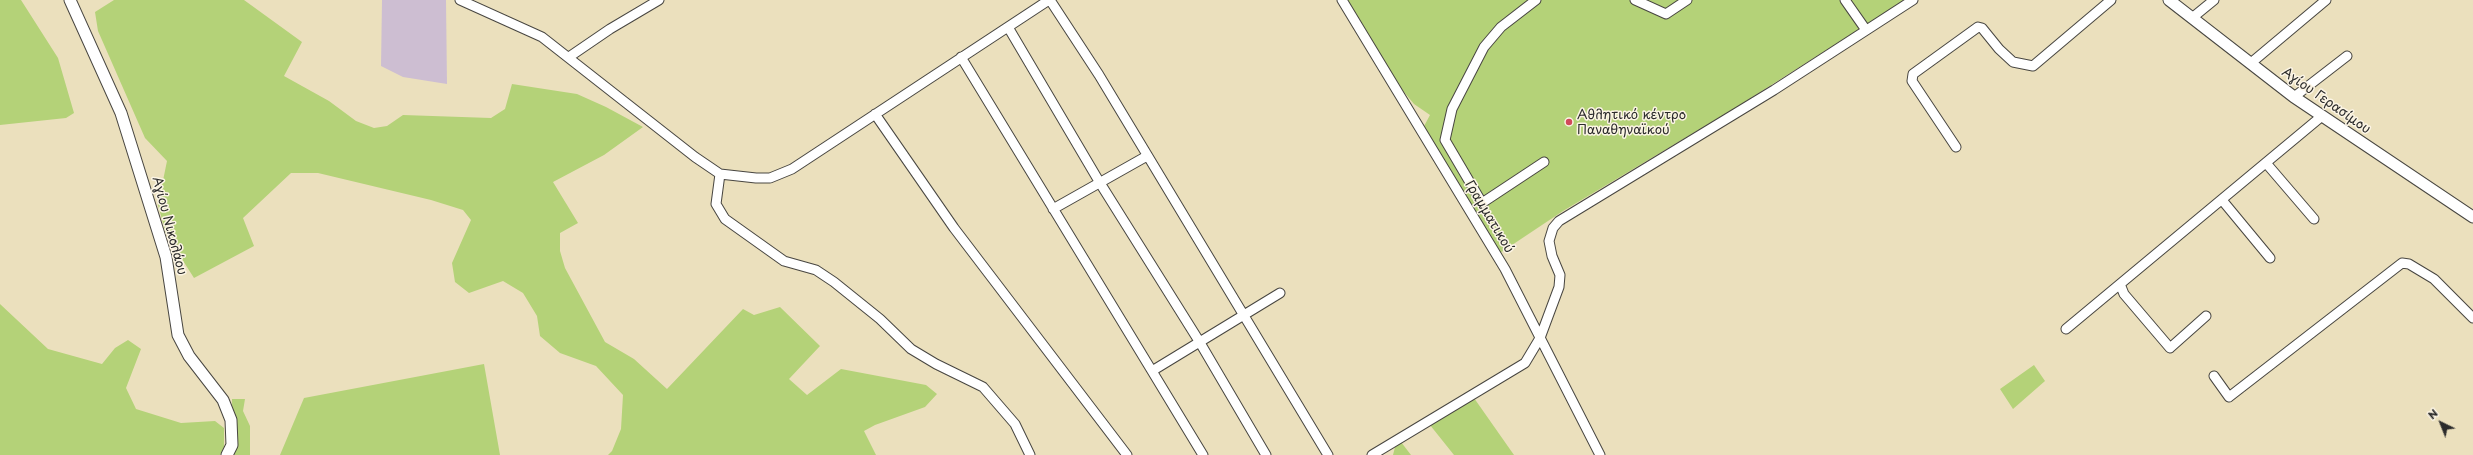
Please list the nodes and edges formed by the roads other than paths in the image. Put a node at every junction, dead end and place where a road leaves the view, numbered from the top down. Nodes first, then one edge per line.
1 (70, 0) edge
2 (460, 0) edge
3 (659, 0) edge
4 (1049, 0) edge
5 (1342, 0) edge
6 (1536, 0) edge
7 (1635, 0) edge
8 (1687, 0) edge
9 (1845, 0) edge
10 (1913, 0) edge
11 (2111, 0) edge
12 (2169, 0) edge
13 (2214, 0) edge
14 (2326, 0) edge
15 (2192, 18) junction
16 (1008, 27) junction
17 (1866, 30) junction
18 (2347, 56) dead end
19 (569, 57) junction
20 (961, 57) junction
21 (2251, 63) junction
22 (2294, 97) junction
23 (875, 114) junction
24 (2322, 116) junction
25 (1956, 147) dead end
26 (1147, 156) junction
27 (1544, 162) dead end
28 (2266, 163) junction
29 (720, 174) junction
30 (1100, 182) junction
31 (2222, 200) junction
32 (1053, 209) junction
33 (2473, 217) edge
34 (2314, 219) dead end
35 (2270, 258) dead end
36 (2120, 284) junction
37 (1280, 293) dead end
38 (1246, 314) junction
39 (2206, 316) dead end
40 (2473, 318) edge
41 (2066, 329) dead end
42 (1540, 338) junction
43 (1200, 341) junction
44 (1152, 371) junction
45 (2214, 376) dead end
46 (227, 455) edge
47 (1030, 455) edge
48 (1127, 455) edge
49 (1203, 455) edge
50 (1266, 455) edge
51 (1328, 455) edge
52 (1372, 455) edge
53 (1600, 455) edge

1 - 46 street, Αγίου Νικολάου
2 - 19 street
3 - 19 street
4 - 16 street
4 - 26 street
5 - 42 street, Γραμματικού
6 - 27 street
7 - 8 street
9 - 17 street
10 - 17 street
11 - 25 street
12 - 15 street, Αγίου Γερασίμου
13 - 15 street
14 - 21 street
15 - 21 street, Αγίου Γερασίμου
16 - 20 street
16 - 30 street
17 - 42 street
18 - 22 street
19 - 29 street
20 - 23 street
20 - 32 street
21 - 22 street, Αγίου Γερασίμου
22 - 24 street, Αγίου Γερασίμου
23 - 29 street
23 - 48 street
24 - 28 street
24 - 33 street, Αγίου Γερασίμου
26 - 30 street
26 - 38 street
28 - 31 street
28 - 34 street
29 - 47 street
30 - 32 street
30 - 43 street
31 - 35 street
31 - 36 street
32 - 44 street
36 - 39 street
36 - 41 street
37 - 38 street
38 - 43 street
38 - 51 street
40 - 45 street
42 - 52 street
42 - 53 street, Γραμματικού
43 - 44 street
43 - 50 street
44 - 49 street

